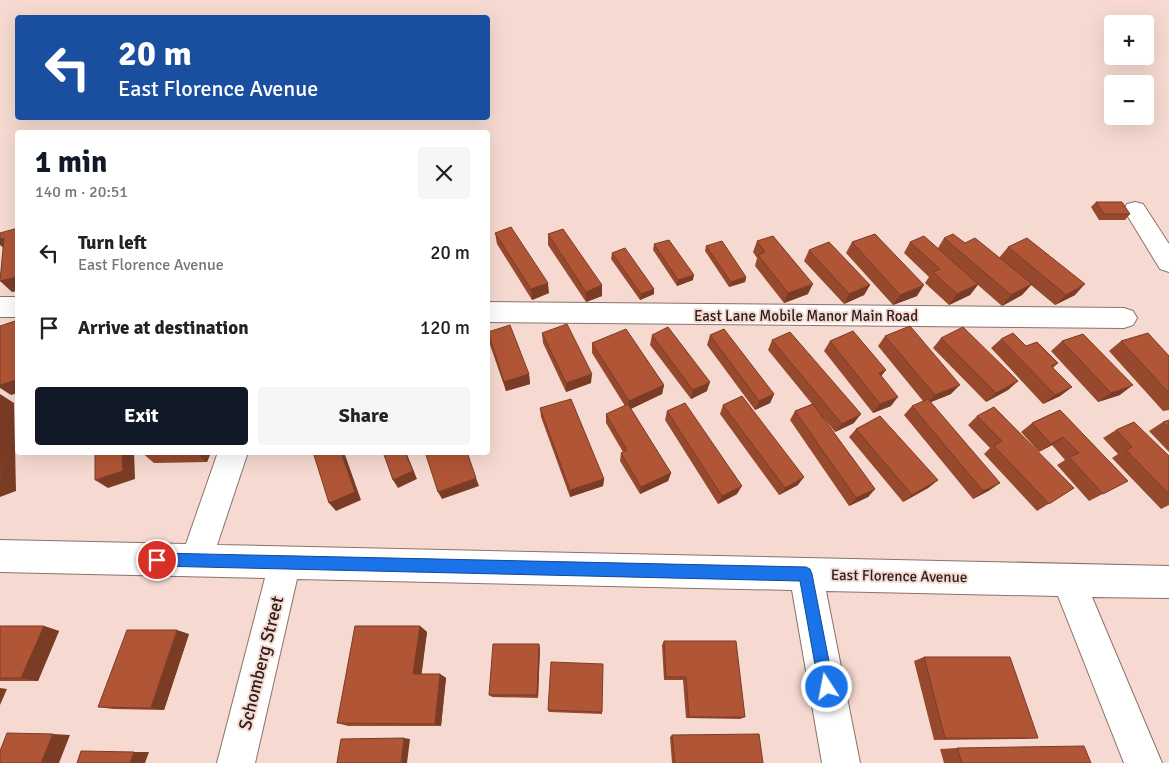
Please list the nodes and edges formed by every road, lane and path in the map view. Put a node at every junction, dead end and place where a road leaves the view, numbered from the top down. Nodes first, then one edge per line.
1 (1135, 210) dead end
2 (1169, 263) edge
3 (0, 307) edge
4 (15, 307) edge
5 (490, 312) edge
6 (1124, 318) dead end
7 (232, 455) edge
8 (0, 556) edge
9 (196, 560) junction
10 (285, 562) junction
11 (806, 574) junction
12 (1068, 580) junction
13 (1169, 582) edge
14 (236, 763) edge
15 (841, 763) edge
16 (1143, 763) edge

1 - 2 street
3 - 4 street
5 - 6 street, East Lane Mobile Manor Main Road
7 - 9 street
8 - 9 street, East Florence Avenue
9 - 10 street, East Florence Avenue
10 - 11 street, East Florence Avenue
10 - 14 street, Schomberg Street
11 - 12 street, East Florence Avenue
11 - 15 street
12 - 13 street, East Florence Avenue
12 - 16 street

